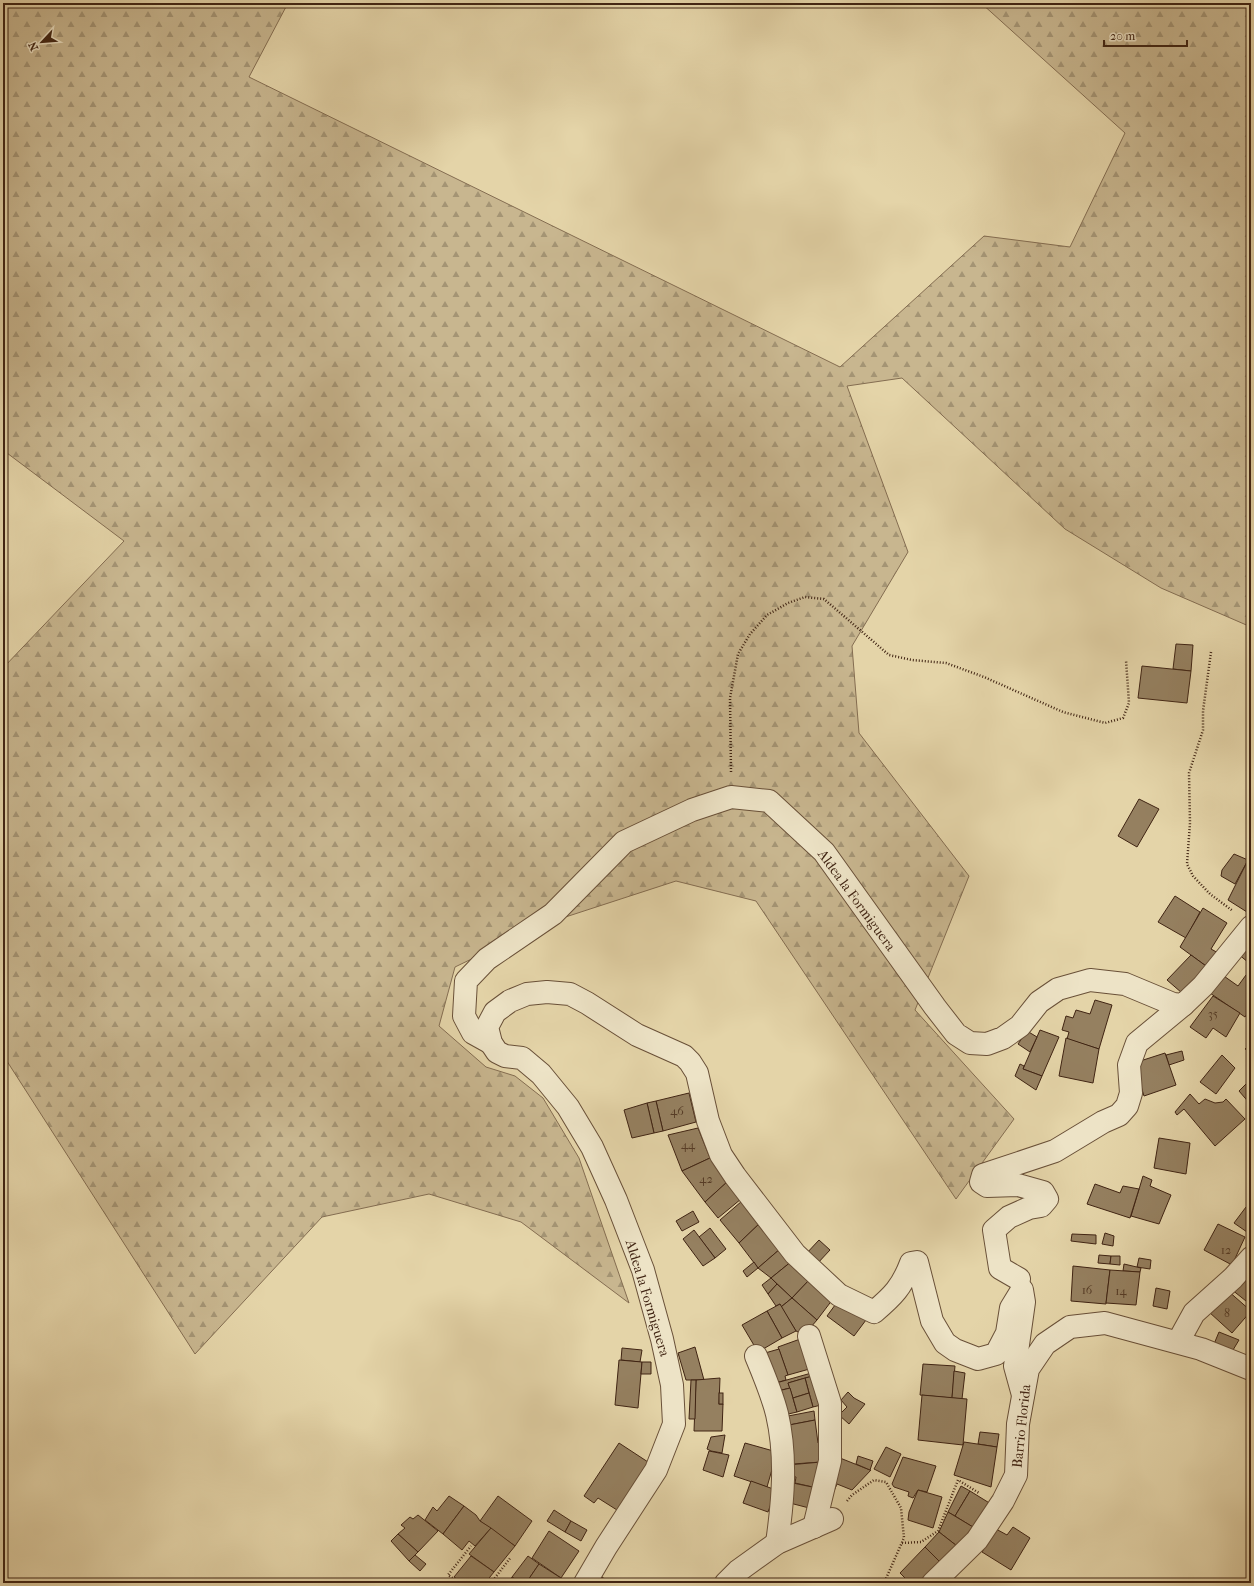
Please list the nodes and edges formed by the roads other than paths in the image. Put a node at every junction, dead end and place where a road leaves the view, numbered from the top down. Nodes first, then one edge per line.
1 (1243, 920) edge
2 (1183, 1005) junction
3 (491, 1043) junction
4 (1251, 1258) edge
5 (1019, 1279) dead end
6 (809, 1336) dead end
7 (1178, 1342) junction
8 (756, 1356) dead end
9 (1251, 1369) edge
10 (1023, 1395) junction
11 (777, 1543) junction
12 (585, 1583) edge
13 (726, 1583) edge
14 (933, 1583) edge

1 - 2 street
2 - 3 street, Aldea la Formiguera
2 - 5 street
3 - 10 street
3 - 12 street, Aldea la Formiguera
4 - 7 street
6 - 11 street
7 - 9 street, Barrio Florida
7 - 10 street, Barrio Florida
8 - 11 street
10 - 14 street, Barrio Florida
11 - 13 street

